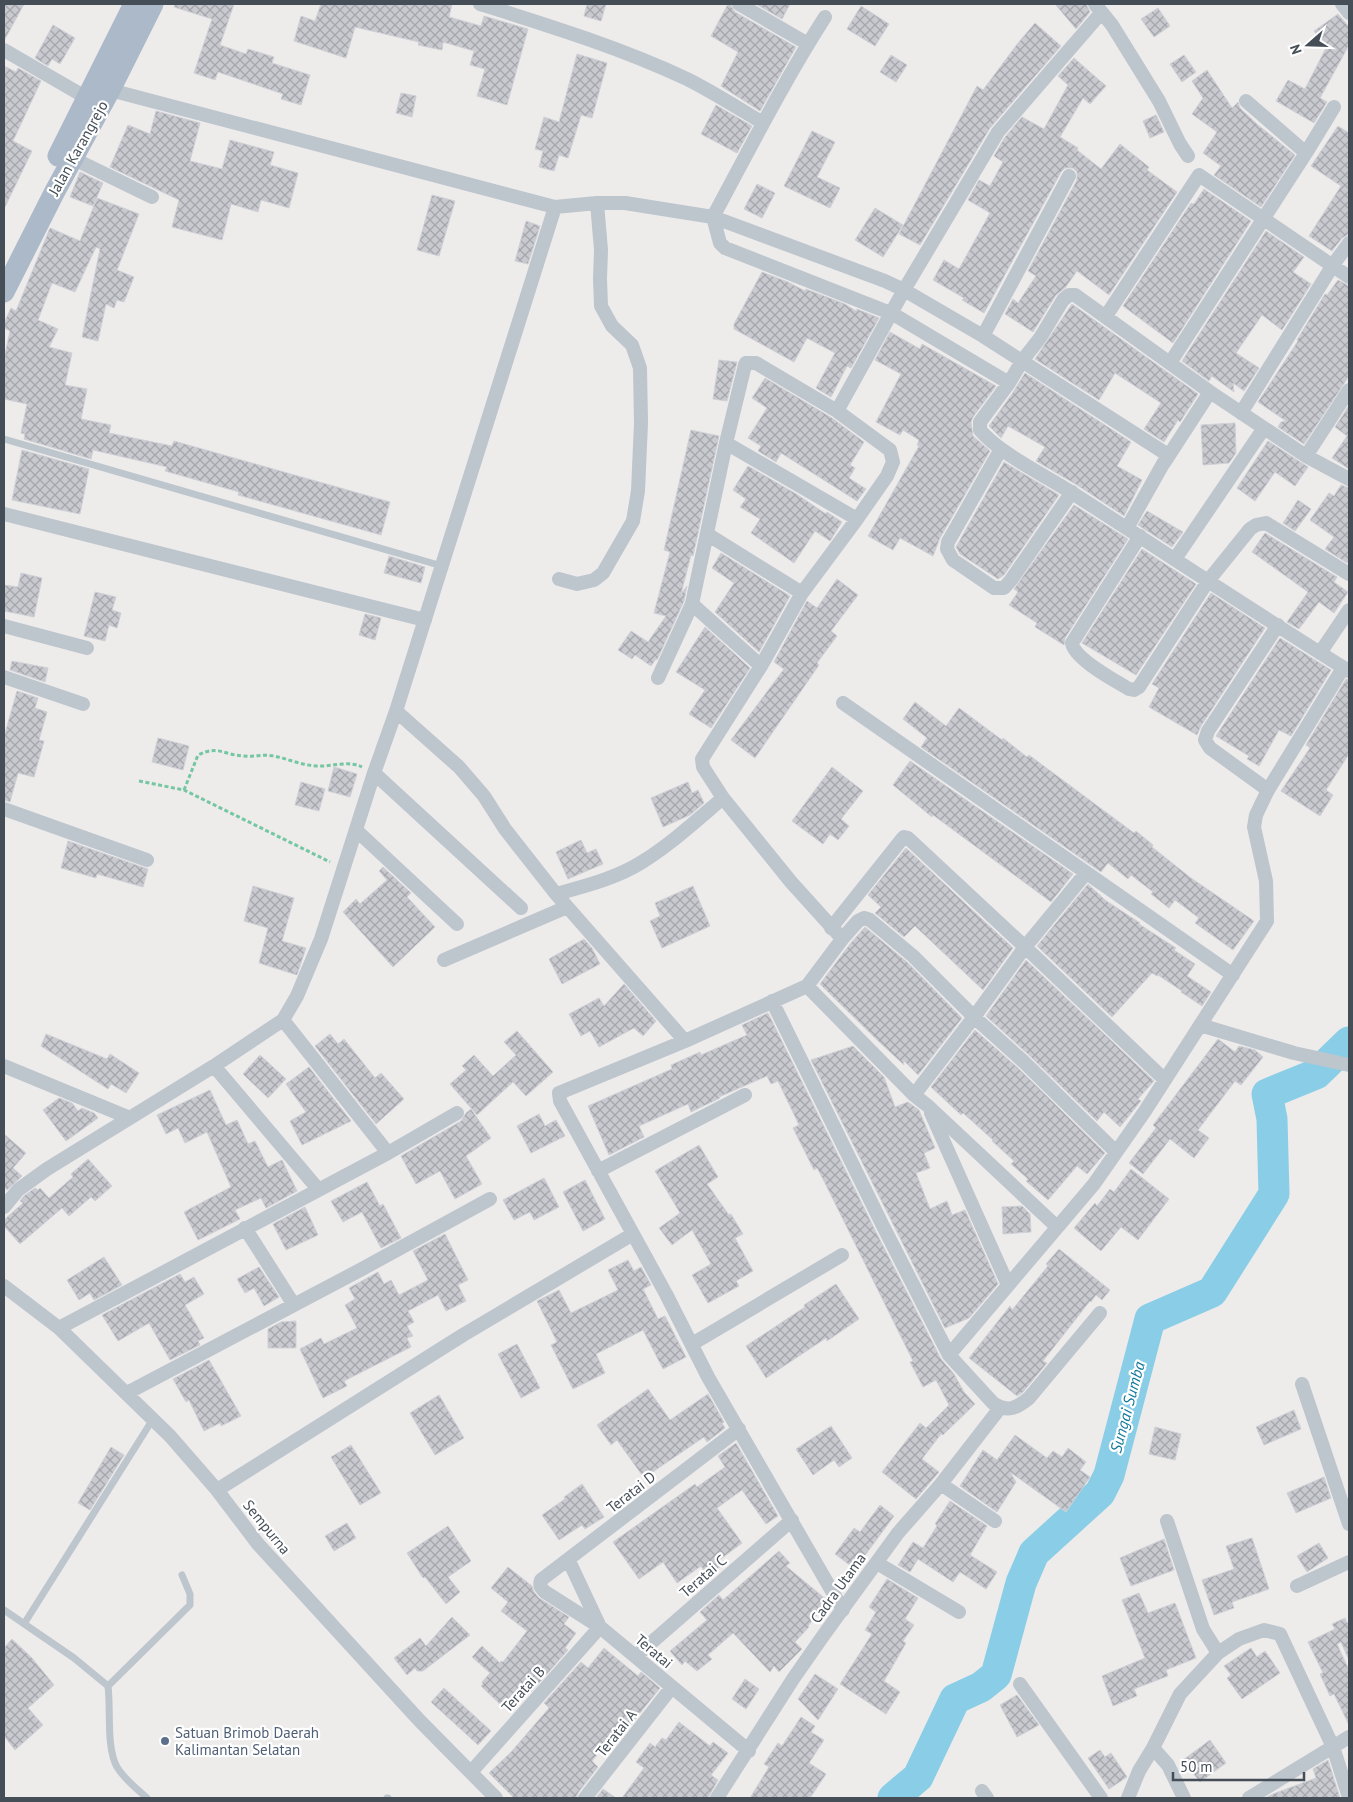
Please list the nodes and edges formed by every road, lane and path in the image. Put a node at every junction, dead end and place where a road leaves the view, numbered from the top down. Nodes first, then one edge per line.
1 (134, 4) edge
2 (153, 4) edge
3 (480, 4) edge
4 (739, 4) edge
5 (1342, 4) edge
6 (1098, 8) edge
7 (1349, 13) edge
8 (825, 17) dead end
9 (808, 44) junction
10 (4, 50) edge
11 (110, 90) junction
12 (86, 98) junction
13 (1246, 101) dead end
14 (1334, 107) dead end
15 (763, 123) junction
16 (1306, 153) junction
17 (1188, 156) dead end
18 (72, 158) junction
19 (1069, 176) dead end
20 (152, 197) dead end
21 (597, 203) junction
22 (556, 207) junction
23 (713, 217) junction
24 (1263, 218) junction
25 (1349, 243) edge
26 (1333, 265) junction
27 (4, 266) edge
28 (1349, 276) edge
29 (904, 290) junction
30 (4, 292) edge
31 (893, 314) junction
32 (1106, 316) junction
33 (983, 336) junction
34 (1022, 362) junction
35 (1170, 363) junction
36 (1008, 383) junction
37 (1349, 390) edge
38 (1210, 392) junction
39 (837, 411) junction
40 (1241, 412) junction
41 (1264, 428) junction
42 (4, 439) edge
43 (726, 443) junction
44 (1002, 449) junction
45 (1306, 456) junction
46 (1160, 468) junction
47 (1349, 479) edge
48 (1072, 492) junction
49 (4, 514) edge
50 (857, 520) junction
51 (1127, 528) junction
52 (706, 534) junction
53 (1140, 536) junction
54 (1175, 559) junction
55 (442, 566) junction
56 (1349, 574) edge
57 (559, 579) dead end
58 (1208, 580) junction
59 (802, 594) junction
60 (692, 604) junction
61 (1349, 610) edge
62 (425, 620) junction
63 (1278, 625) junction
64 (4, 626) edge
65 (87, 648) dead end
66 (1320, 653) junction
67 (761, 666) junction
68 (1346, 670) edge
69 (4, 677) edge
70 (658, 678) dead end
71 (843, 703) dead end
72 (84, 704) dead end
73 (396, 711) junction
74 (374, 773) junction
75 (139, 781) dead end
76 (184, 790) junction
77 (1268, 790) junction
78 (723, 798) junction
79 (4, 809) edge
80 (356, 830) junction
81 (147, 860) dead end
82 (344, 869) junction
83 (1086, 873) junction
84 (556, 894) junction
85 (567, 907) junction
86 (521, 908) dead end
87 (457, 924) dead end
88 (831, 928) junction
89 (842, 938) junction
90 (1025, 947) junction
91 (444, 960) dead end
92 (1233, 975) junction
93 (807, 986) junction
94 (772, 1001) junction
95 (974, 1017) junction
96 (283, 1020) junction
97 (1200, 1025) junction
98 (684, 1041) junction
99 (1349, 1065) edge
100 (4, 1066) edge
101 (214, 1066) junction
102 (1165, 1080) junction
103 (745, 1095) dead end
104 (914, 1095) junction
105 (928, 1106) junction
106 (457, 1112) dead end
107 (130, 1118) junction
108 (1116, 1152) junction
109 (388, 1153) junction
110 (598, 1171) junction
111 (318, 1189) junction
112 (490, 1199) dead end
113 (4, 1207) edge
114 (246, 1228) junction
115 (1057, 1228) junction
116 (632, 1234) junction
117 (842, 1255) dead end
118 (1008, 1285) junction
119 (4, 1286) edge
120 (294, 1305) junction
121 (1100, 1313) dead end
122 (59, 1328) junction
123 (692, 1344) junction
124 (949, 1355) junction
125 (1302, 1384) dead end
126 (127, 1393) junction
127 (1000, 1408) junction
128 (153, 1419) junction
129 (739, 1429) junction
130 (941, 1484) junction
131 (217, 1490) junction
132 (792, 1520) junction
133 (996, 1521) dead end
134 (1167, 1521) dead end
135 (1349, 1524) edge
136 (569, 1561) junction
137 (1349, 1562) edge
138 (876, 1563) junction
139 (182, 1575) dead end
140 (541, 1580) joint
141 (1297, 1586) dead end
142 (4, 1610) edge
143 (843, 1610) junction
144 (960, 1612) dead end
145 (24, 1624) junction
146 (600, 1627) junction
147 (1218, 1653) junction
148 (636, 1656) junction
149 (1020, 1684) dead end
150 (108, 1686) junction
151 (672, 1688) junction
152 (1349, 1737) edge
153 (1333, 1747) junction
154 (1153, 1748) junction
155 (749, 1750) junction
156 (471, 1772) junction
157 (1349, 1797) edge
158 (147, 1798) edge
159 (496, 1798) edge
160 (585, 1798) edge
161 (718, 1798) edge
162 (1101, 1798) edge
163 (1128, 1798) edge
164 (1184, 1798) edge
165 (1249, 1798) edge

1 - 12 main road, Jalan Karangrejo
2 - 11 main road, Jalan Karangrejo
3 - 15 street
4 - 9 street
5 - 7 street
6 - 17 street
6 - 29 street
8 - 9 street
9 - 15 street
10 - 12 street
11 - 18 main road, Jalan Karangrejo
11 - 22 street
12 - 27 main road, Jalan Karangrejo
13 - 16 street
14 - 16 street
15 - 23 street
16 - 24 street
18 - 20 street
18 - 30 main road, Jalan Karangrejo
19 - 33 street
21 - 22 street
21 - 23 street
21 - 57 street
22 - 55 street
23 - 29 street
23 - 31 street
24 - 26 street
24 - 32 street
24 - 35 street
25 - 26 street
26 - 28 street
26 - 40 street
29 - 31 street
29 - 33 street
31 - 36 street
31 - 39 street
32 - 34 street
32 - 35 street
33 - 34 street
34 - 36 street
34 - 46 street
35 - 38 street
36 - 44 street
37 - 45 street
38 - 40 street
38 - 46 street
39 - 43 street
39 - 50 street
40 - 41 street
41 - 45 street
41 - 54 street
42 - 55 lane
43 - 50 street
43 - 52 street
44 - 48 street
44 - 48 street
45 - 47 street
46 - 51 street
48 - 51 street
49 - 62 street
50 - 59 street
51 - 53 street
52 - 59 street
52 - 60 street
53 - 54 street
53 - 58 street
54 - 58 street
55 - 62 street
56 - 58 street
58 - 63 street
59 - 67 street
60 - 67 street
60 - 70 street
61 - 66 street
62 - 73 street
63 - 66 street
63 - 77 street
64 - 65 street
66 - 68 street
67 - 78 street
68 - 77 street
69 - 72 street
71 - 83 street
73 - 74 street
73 - 84 street
74 - 76 path
74 - 80 street
74 - 86 street
75 - 76 path
76 - 82 path
77 - 92 street
78 - 84 street
78 - 88 street
79 - 81 street
80 - 82 street
80 - 87 street
82 - 96 street
83 - 90 street
83 - 92 street
84 - 85 street
85 - 91 street
85 - 98 street
88 - 89 street
88 - 90 street
89 - 93 street
89 - 95 street
90 - 95 street
90 - 102 street
92 - 97 street
93 - 94 street
93 - 104 street
94 - 98 street
94 - 124 street
95 - 104 street
95 - 108 street
96 - 101 street
96 - 109 street
97 - 99 street
97 - 102 street
98 - 110 street
100 - 107 street
101 - 107 street
101 - 111 street
102 - 108 street
103 - 110 street
104 - 105 street
105 - 115 street
105 - 118 street
106 - 109 street
107 - 113 street
108 - 115 street
109 - 111 street
110 - 116 street
111 - 114 street
112 - 120 street
114 - 120 street
114 - 122 street
115 - 118 street
116 - 123 street
116 - 131 street
117 - 123 street
118 - 124 street
119 - 122 street, Sempurna
120 - 126 street
121 - 127 street
122 - 126 street, Sempurna
123 - 129 street
124 - 127 street
125 - 135 street
126 - 128 street, Sempurna
127 - 130 street, Cadra Utama
128 - 131 street, Sempurna
128 - 145 lane
129 - 132 street
129 - 136 street, Teratai D
130 - 133 street
130 - 138 street, Cadra Utama
131 - 156 street, Sempurna
132 - 143 street
132 - 148 street, Teratai C
134 - 147 street
136 - 140 street, Teratai D
136 - 146 street
137 - 141 street
138 - 143 street, Cadra Utama
138 - 144 street
139 - 150 lane
140 - 146 street, Teratai
142 - 145 lane
143 - 155 street, Cadra Utama
145 - 150 lane
146 - 148 street, Teratai
146 - 156 street, Teratai B
147 - 153 street
147 - 154 street
148 - 151 street, Teratai
149 - 162 street
150 - 158 lane
151 - 155 street, Teratai
151 - 160 street, Teratai A
152 - 153 street
153 - 157 street
153 - 165 street
154 - 163 street
154 - 164 street
155 - 161 street, Cadra Utama
156 - 159 street, Sempurna

